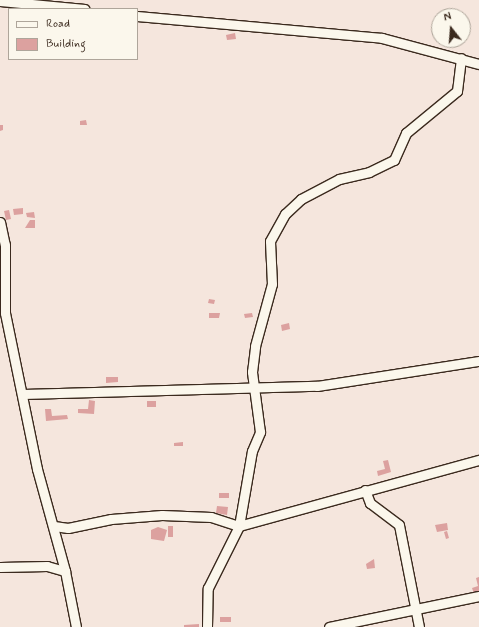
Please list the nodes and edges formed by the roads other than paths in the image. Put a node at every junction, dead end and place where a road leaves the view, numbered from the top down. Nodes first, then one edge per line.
1 (0, 0) edge
2 (48, 2) edge
3 (80, 8) edge
4 (138, 16) edge
5 (461, 58) junction
6 (479, 64) edge
7 (0, 222) edge
8 (479, 361) edge
9 (252, 388) junction
10 (23, 394) junction
11 (479, 460) edge
12 (365, 490) junction
13 (54, 526) junction
14 (239, 526) junction
15 (0, 567) edge
16 (65, 571) junction
17 (479, 596) edge
18 (416, 609) junction
19 (76, 627) edge
20 (207, 627) edge
21 (329, 627) edge
22 (419, 627) edge

1 - 2 street
2 - 3 street
4 - 5 street
5 - 6 street
5 - 9 street
7 - 10 street
8 - 9 street
9 - 10 street
9 - 14 street
10 - 13 street
11 - 12 street
12 - 14 street
12 - 18 street
13 - 14 street
13 - 16 street
14 - 20 street
15 - 16 street
16 - 19 street
17 - 18 street
18 - 21 street
18 - 22 street

